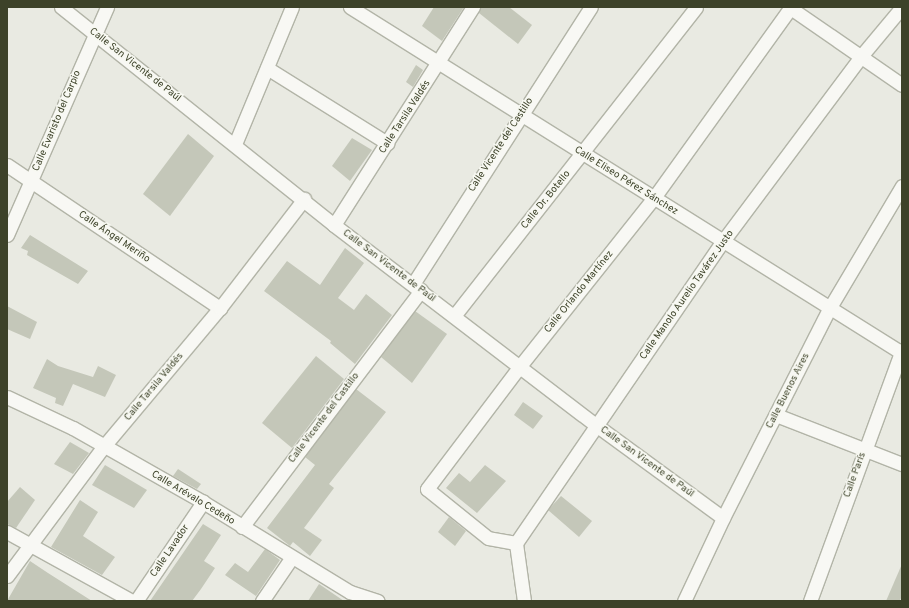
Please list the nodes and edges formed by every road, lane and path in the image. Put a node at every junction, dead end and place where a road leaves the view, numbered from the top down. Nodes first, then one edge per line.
1 (61, 7) edge
2 (106, 7) edge
3 (292, 7) edge
4 (350, 7) edge
5 (473, 7) edge
6 (591, 7) edge
7 (696, 7) edge
8 (790, 7) edge
9 (902, 7) edge
10 (95, 32) junction
11 (862, 55) junction
12 (440, 63) junction
13 (267, 68) junction
14 (902, 86) edge
15 (520, 116) junction
16 (235, 144) junction
17 (387, 144) junction
18 (583, 154) junction
19 (7, 165) edge
20 (31, 181) junction
21 (902, 186) edge
22 (304, 199) junction
23 (653, 199) junction
24 (334, 225) junction
25 (7, 235) edge
26 (723, 241) junction
27 (417, 287) junction
28 (220, 308) junction
29 (829, 310) junction
30 (454, 316) junction
31 (902, 352) edge
32 (520, 366) junction
33 (7, 397) edge
34 (776, 415) junction
35 (596, 425) junction
36 (104, 446) junction
37 (864, 449) junction
38 (902, 464) edge
39 (203, 502) junction
40 (723, 518) junction
41 (242, 527) junction
42 (7, 532) edge
43 (516, 543) junction
44 (29, 544) junction
45 (292, 557) junction
46 (7, 576) edge
47 (132, 601) edge
48 (136, 601) edge
49 (262, 601) edge
50 (378, 601) edge
51 (524, 601) edge
52 (684, 601) edge
53 (810, 601) edge

1 - 10 street, Calle San Vicente de Paúl
2 - 10 street, Calle Evaristo del Carpio
3 - 13 street
4 - 12 street, Calle Eliseo Pérez Sánchez
5 - 12 street, Calle Tarsila Valdés
6 - 15 street, Calle Vicente del Castillo
7 - 18 street, Calle Dr. Botello
8 - 11 street
8 - 23 street, Calle Orlando Martínez
9 - 11 street, Calle Manolo Aurelio Tavárez Justo
10 - 16 street, Calle San Vicente de Paúl
10 - 20 street, Calle Evaristo del Carpio
11 - 14 street
11 - 26 street, Calle Manolo Aurelio Tavárez Justo
12 - 15 street, Calle Eliseo Pérez Sánchez
12 - 17 street, Calle Tarsila Valdés
13 - 16 street
13 - 17 street
15 - 18 street, Calle Eliseo Pérez Sánchez
15 - 27 street, Calle Vicente del Castillo
16 - 22 street, Calle San Vicente de Paúl
17 - 24 street, Calle Tarsila Valdés
18 - 23 street, Calle Eliseo Pérez Sánchez
18 - 30 street, Calle Dr. Botello
19 - 20 street, Calle Ángel Meriño
20 - 25 street, Calle Evaristo del Carpio
20 - 28 street, Calle Ángel Meriño
21 - 29 street, Calle Buenos Aires
22 - 24 street, Calle San Vicente de Paúl
22 - 28 street, Calle Tarsila Valdés
23 - 26 street, Calle Eliseo Pérez Sánchez
23 - 32 street, Calle Orlando Martínez
24 - 27 street, Calle San Vicente de Paúl
26 - 29 street, Calle Eliseo Pérez Sánchez
26 - 35 street, Calle Manolo Aurelio Tavárez Justo
27 - 30 street, Calle San Vicente de Paúl
27 - 41 street, Calle Vicente del Castillo
28 - 36 street, Calle Tarsila Valdés
29 - 31 street, Calle Eliseo Pérez Sánchez
29 - 34 street, Calle Buenos Aires
30 - 32 street, Calle San Vicente de Paúl
31 - 37 street, Calle París
32 - 35 street, Calle San Vicente de Paúl
32 - 43 street, Calle Orlando Martínez
33 - 36 street, Calle Arévalo Cedeño
34 - 37 street
34 - 40 street, Calle Buenos Aires
35 - 40 street, Calle San Vicente de Paúl
35 - 43 street, Calle Manolo Aurelio Tavárez Justo
36 - 39 street, Calle Arévalo Cedeño
36 - 44 street, Calle Tarsila Valdés
37 - 38 street
37 - 53 street, Calle París
39 - 41 street, Calle Arévalo Cedeño
39 - 48 street, Calle Lavador
40 - 52 street, Calle Buenos Aires
41 - 45 street, Calle Arévalo Cedeño
42 - 44 street
43 - 51 street
44 - 46 street, Calle Tarsila Valdés
44 - 47 street
45 - 49 street
45 - 50 street, Calle Arévalo Cedeño

